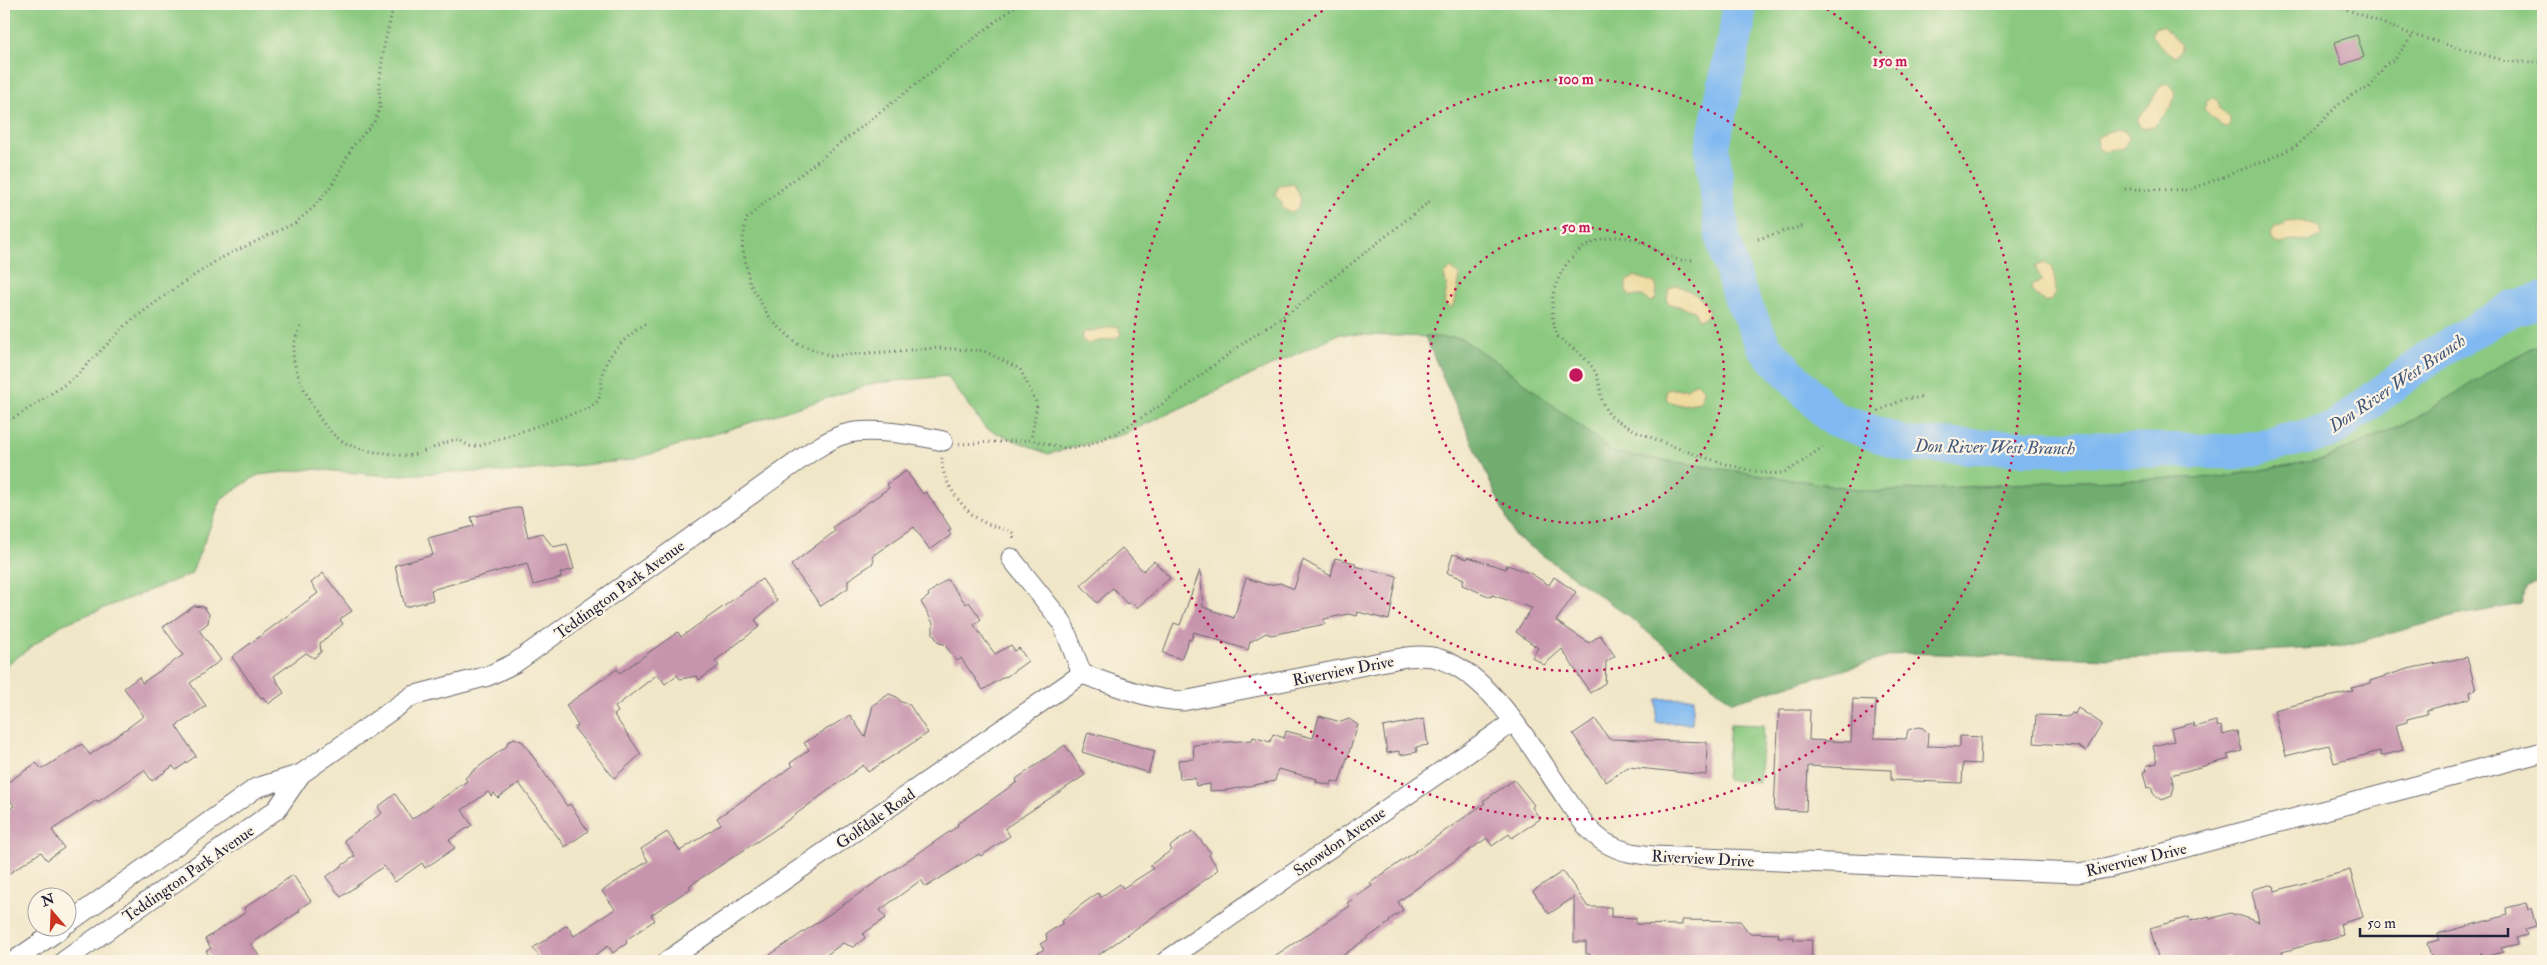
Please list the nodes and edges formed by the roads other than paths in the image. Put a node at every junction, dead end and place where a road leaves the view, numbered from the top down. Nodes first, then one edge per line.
1 (943, 441) road end
2 (1011, 558) road end
3 (1082, 674) junction
4 (1513, 722) junction
5 (2543, 752) edge
6 (300, 774) junction
7 (78, 916) edge
8 (47, 938) edge
9 (678, 958) edge
10 (14, 961) edge
11 (64, 961) edge
12 (1166, 961) edge

1 - 6 street, Teddington Park Avenue
2 - 3 street
3 - 4 street, Riverview Drive
3 - 9 street, Golfdale Road
4 - 5 street, Riverview Drive
4 - 12 street, Snowdon Avenue
6 - 7 street, Teddington Park Avenue
6 - 11 street, Teddington Park Avenue
8 - 10 street

